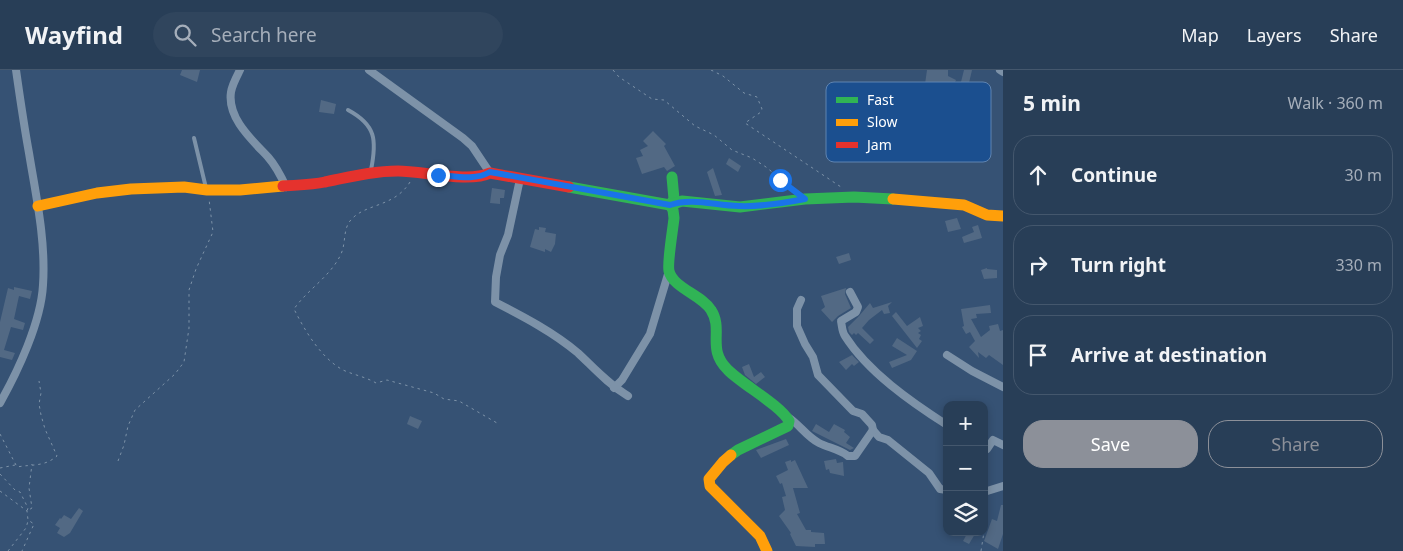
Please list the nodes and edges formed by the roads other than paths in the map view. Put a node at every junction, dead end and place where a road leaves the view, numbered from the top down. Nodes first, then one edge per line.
1 (16, 70) edge
2 (240, 70) edge
3 (369, 70) edge
4 (348, 110) dead end
5 (194, 138) dead end
6 (371, 172) junction
7 (490, 172) junction
8 (672, 177) dead end
9 (520, 179) junction
10 (286, 187) junction
11 (207, 190) junction
12 (670, 205) junction
13 (38, 206) junction
14 (1003, 216) edge
15 (669, 271) junction
16 (850, 292) dead end
17 (801, 300) dead end
18 (946, 355) dead end
19 (1003, 387) edge
20 (614, 388) junction
21 (628, 396) dead end
22 (0, 403) edge
23 (788, 417) junction
24 (943, 422) edge
25 (873, 430) junction
26 (1003, 445) edge
27 (988, 448) edge
28 (1003, 486) edge
29 (943, 489) edge
30 (987, 491) edge
31 (767, 551) edge

1 - 13 street
2 - 10 street
3 - 7 street
4 - 6 lane
5 - 11 lane
6 - 7 street
6 - 10 street
7 - 9 street
8 - 12 street
9 - 12 street
9 - 20 street
10 - 11 street
11 - 13 street
12 - 14 street
12 - 15 street
13 - 22 street
15 - 20 street
15 - 23 street
16 - 24 street
17 - 25 street
18 - 19 street
20 - 21 street
23 - 25 street
23 - 31 street
25 - 29 street
26 - 27 street
28 - 30 street

